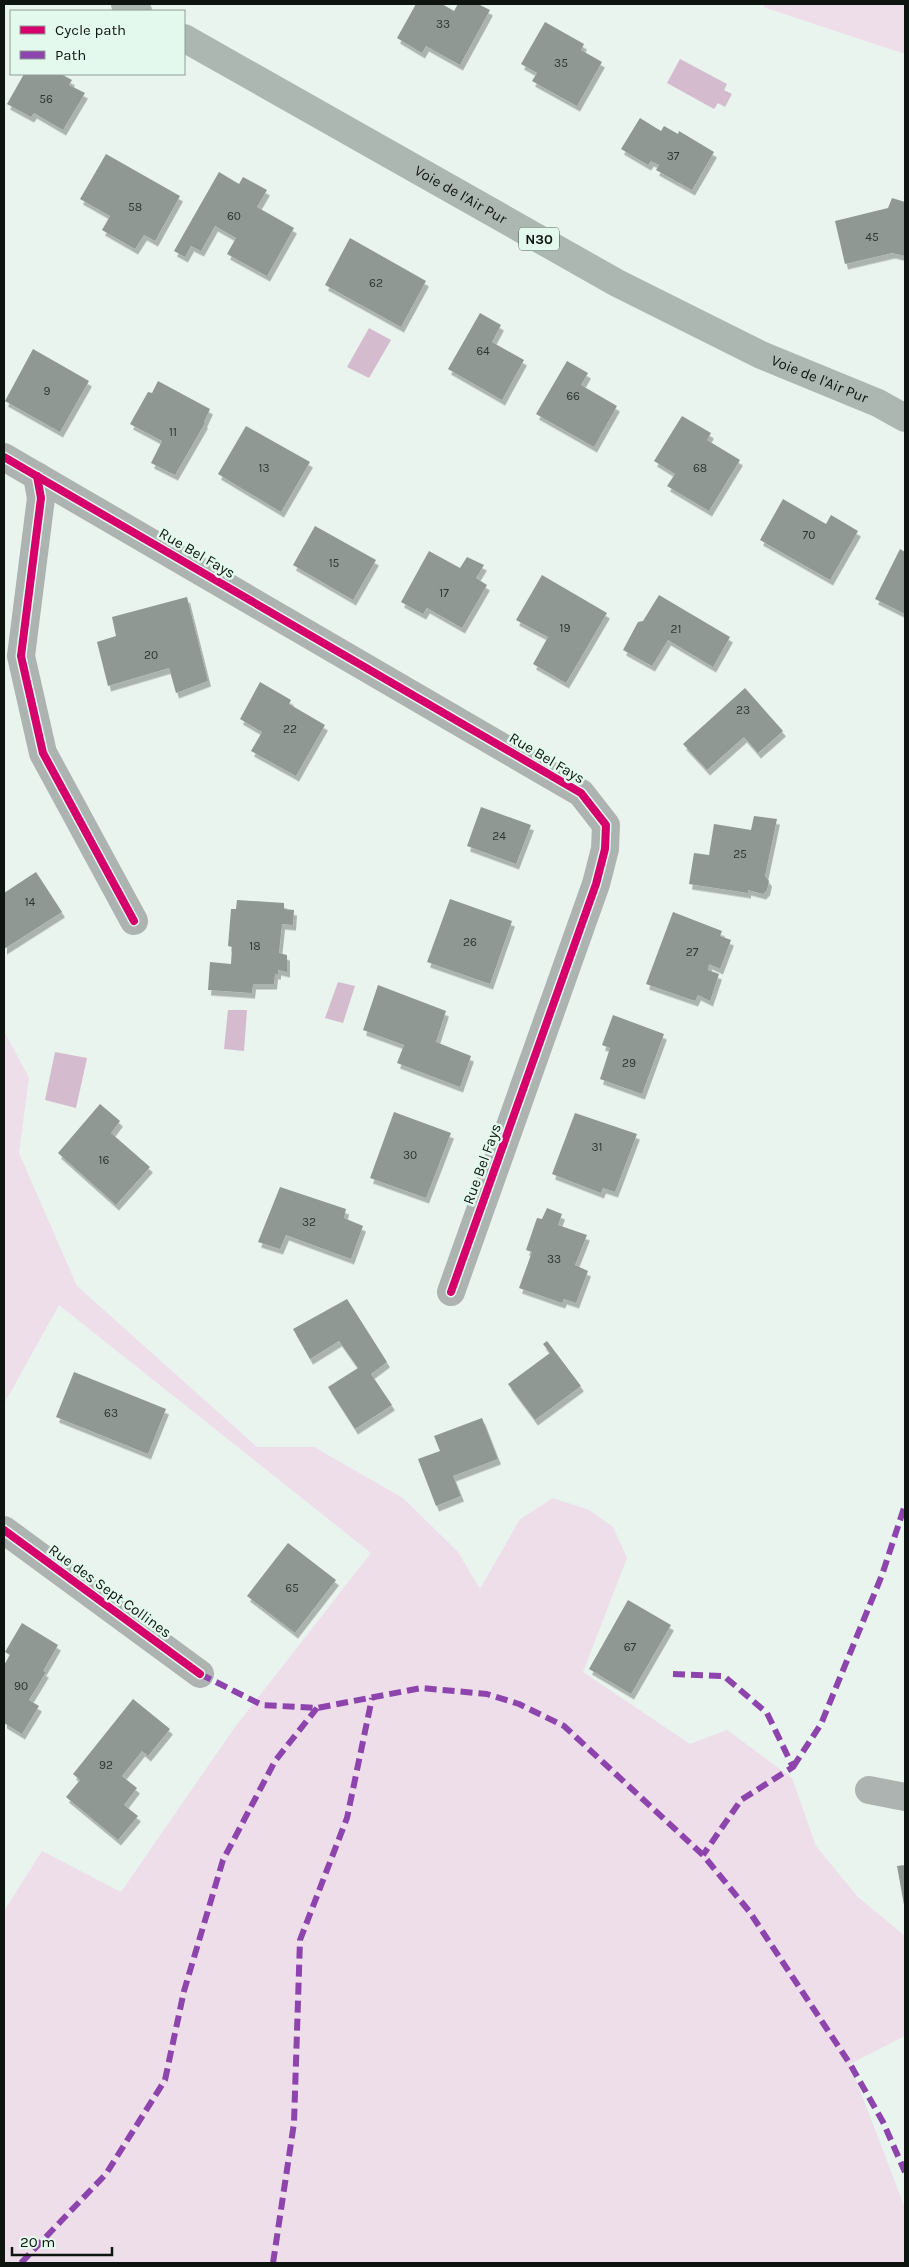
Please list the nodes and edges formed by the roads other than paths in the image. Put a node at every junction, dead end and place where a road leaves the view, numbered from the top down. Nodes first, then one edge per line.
1 (125, 4) edge
2 (136, 10) edge
3 (185, 39) edge
4 (905, 418) edge
5 (4, 457) edge
6 (38, 476) junction
7 (134, 921) dead end
8 (451, 1292) dead end
9 (4, 1530) edge
10 (200, 1674) dead end
11 (869, 1790) dead end
12 (905, 1797) edge

1 - 2 main road
3 - 4 main road, Voie de l'Air Pur / N30
5 - 6 street, Rue Bel Fays
6 - 7 street
6 - 8 street, Rue Bel Fays
9 - 10 street, Rue des Sept Collines
11 - 12 street

